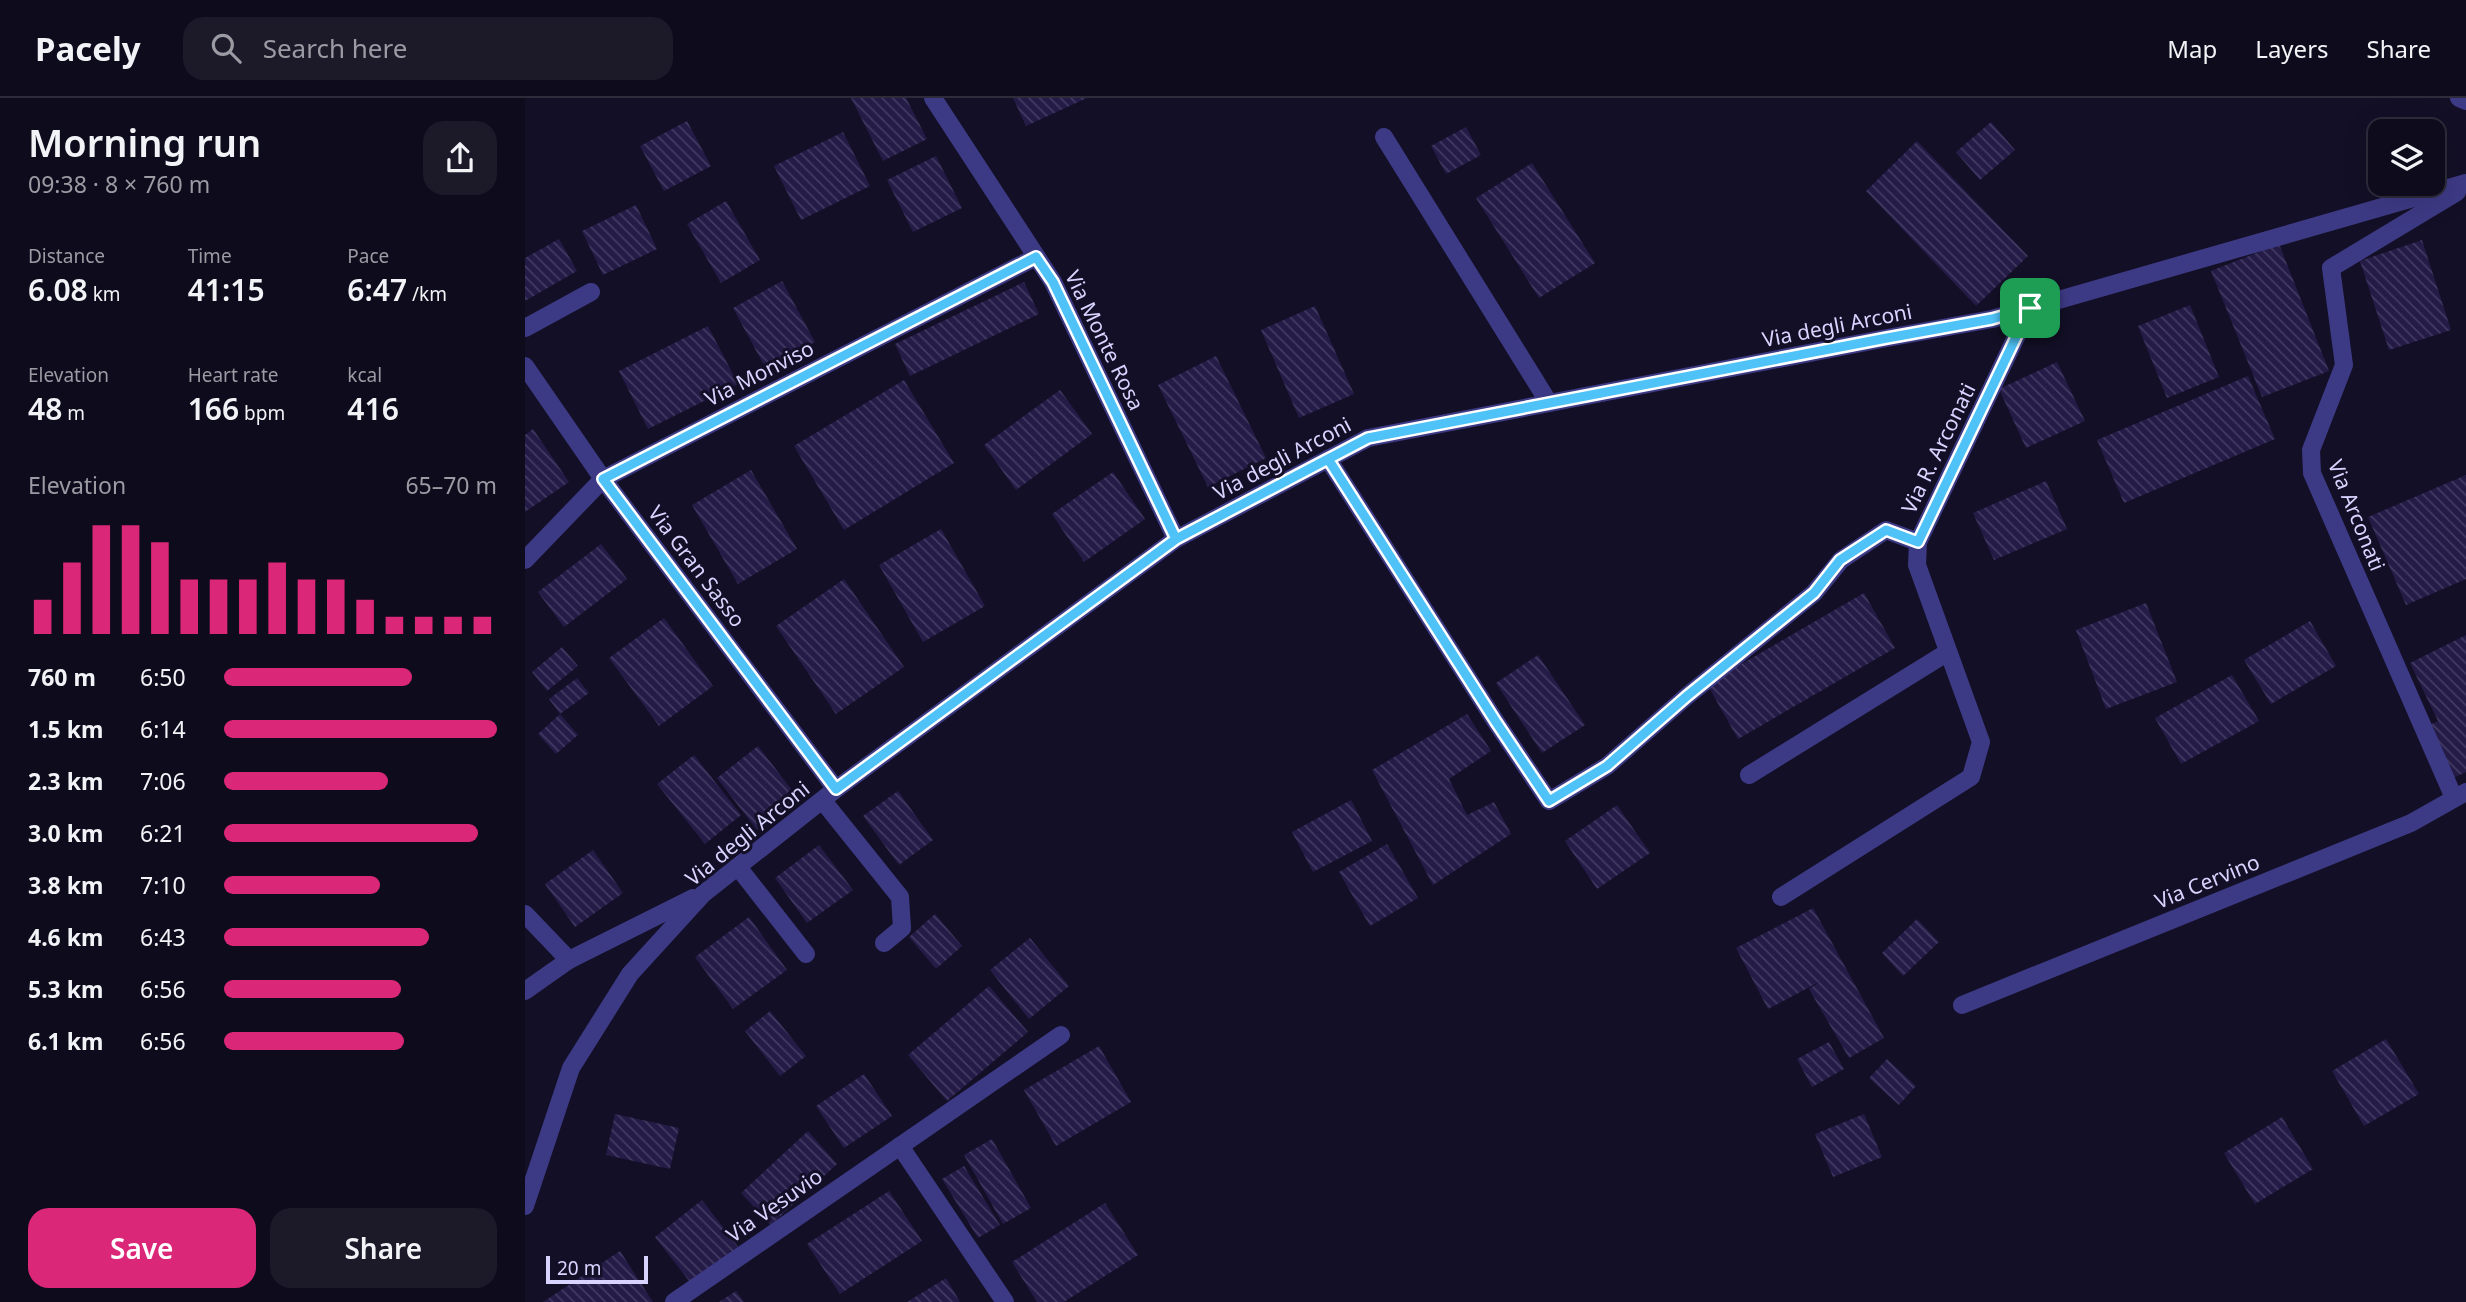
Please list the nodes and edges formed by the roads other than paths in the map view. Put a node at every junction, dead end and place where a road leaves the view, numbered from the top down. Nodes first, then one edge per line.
1 (933, 98) edge
2 (2459, 98) edge
3 (2466, 101) edge
4 (1384, 137) dead end
5 (2466, 185) edge
6 (1036, 257) junction
7 (591, 292) dead end
8 (2030, 308) junction
9 (525, 328) edge
10 (525, 366) edge
11 (1549, 403) junction
12 (1328, 459) junction
13 (603, 479) junction
14 (1176, 539) junction
15 (1918, 542) junction
16 (525, 560) edge
17 (1948, 652) junction
18 (1749, 775) dead end
19 (829, 795) junction
20 (2460, 795) edge
21 (738, 867) junction
22 (703, 894) junction
23 (1781, 897) dead end
24 (525, 914) edge
25 (884, 943) dead end
26 (806, 954) dead end
27 (569, 960) junction
28 (525, 991) edge
29 (1962, 1005) dead end
30 (1061, 1035) dead end
31 (900, 1146) junction
32 (525, 1205) edge
33 (674, 1302) edge
34 (1005, 1302) edge

1 - 6 street, Via Monte Rosa
2 - 3 street
4 - 11 street
5 - 8 street, Via degli Arconi
5 - 20 street, Via Arconati
6 - 13 street, Via Monviso
6 - 14 street, Via Monte Rosa
7 - 9 street
8 - 11 street, Via degli Arconi
8 - 15 street, Via R. Arconati
10 - 13 street, Via Gran Sasso
11 - 12 street, Via degli Arconi
12 - 14 street, Via degli Arconi
12 - 15 street
13 - 16 street, Via Monviso
13 - 19 street, Via Gran Sasso
14 - 19 street, Via degli Arconi
15 - 17 street, Via R. Arconati
17 - 18 street
17 - 23 street, Via R. Arconati
19 - 21 street, Via degli Arconi
19 - 25 street, Via Gran Sasso
20 - 29 street, Via Cervino
21 - 22 street, Via degli Arconi
21 - 26 street
22 - 27 street
22 - 32 street, Via degli Arconi
24 - 27 street
27 - 28 street
30 - 31 street, Via Vesuvio
31 - 33 street, Via Vesuvio
31 - 34 street

